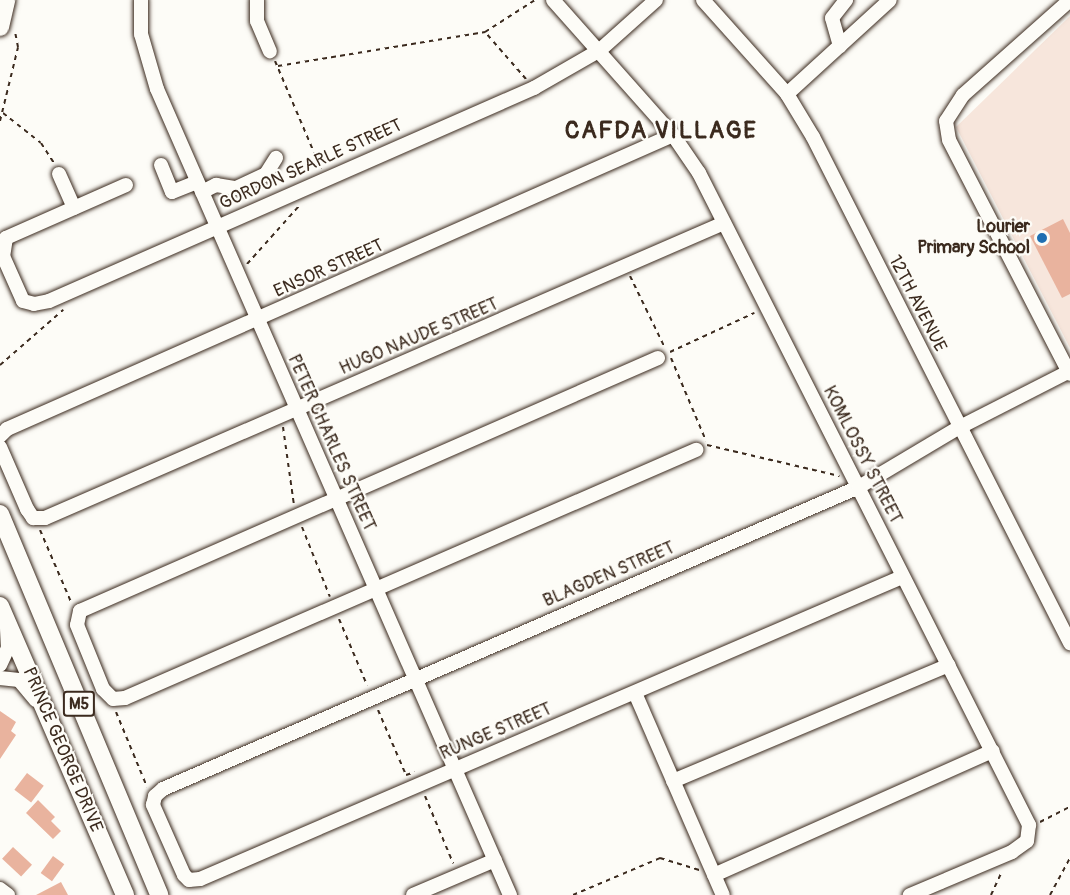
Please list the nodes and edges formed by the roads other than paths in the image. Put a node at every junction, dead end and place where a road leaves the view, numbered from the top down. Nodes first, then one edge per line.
1 (6, 0) edge
2 (141, 0) edge
3 (257, 0) edge
4 (553, 0) edge
5 (656, 0) edge
6 (703, 0) edge
7 (846, 0) edge
8 (890, 0) edge
9 (1070, 0) edge
10 (8, 24) edge
11 (840, 46) junction
12 (600, 50) junction
13 (270, 51) road end
14 (786, 94) junction
15 (673, 135) junction
16 (276, 159) dead end
17 (161, 165) dead end
18 (59, 174) road end
19 (126, 185) dead end
20 (200, 187) junction
21 (74, 208) junction
22 (724, 224) junction
23 (217, 227) junction
24 (258, 320) junction
25 (664, 355) road end
26 (1070, 372) edge
27 (296, 409) junction
28 (958, 428) junction
29 (0, 436) edge
30 (0, 447) edge
31 (702, 447) road end
32 (859, 487) junction
33 (334, 500) junction
34 (0, 514) edge
35 (902, 577) junction
36 (376, 588) junction
37 (3, 612) edge
38 (1070, 643) edge
39 (0, 664) edge
40 (949, 664) junction
41 (0, 678) edge
42 (415, 679) junction
43 (635, 693) junction
44 (45, 711) junction
45 (993, 751) junction
46 (456, 768) junction
47 (673, 781) junction
48 (152, 793) joint
49 (495, 860) junction
50 (714, 875) junction
51 (0, 890) edge
52 (8, 895) edge
53 (125, 895) edge
54 (159, 895) edge
55 (413, 895) edge
56 (510, 895) edge
57 (723, 895) edge
58 (910, 895) edge

1 - 10 main road
2 - 20 street, PETER CHARLES STREET
3 - 13 street
4 - 12 street, KOMLOSSY STREET
5 - 12 street, GORDON SEARLE STREET
6 - 14 street, 12TH AVENUE
7 - 11 street
8 - 11 street
9 - 26 street
11 - 14 street
12 - 15 street, KOMLOSSY STREET
12 - 23 street, GORDON SEARLE STREET
14 - 28 street, 12TH AVENUE
15 - 22 street, KOMLOSSY STREET
15 - 24 street, ENSOR STREET
16 - 20 street
17 - 20 street
18 - 21 street
19 - 21 street
20 - 23 street, PETER CHARLES STREET
21 - 23 street, GORDON SEARLE STREET
22 - 27 street, HUGO NAUDE STREET
22 - 32 street, KOMLOSSY STREET
23 - 24 street, PETER CHARLES STREET
24 - 27 street, PETER CHARLES STREET
24 - 29 street, ENSOR STREET
25 - 33 street
26 - 28 street, BLAGDEN STREET
27 - 30 street, HUGO NAUDE STREET
27 - 33 street, PETER CHARLES STREET
28 - 32 street, BLAGDEN STREET
28 - 38 street, 12TH AVENUE
31 - 36 street
32 - 35 street, KOMLOSSY STREET
32 - 42 street, BLAGDEN STREET
33 - 36 street, PETER CHARLES STREET
33 - 36 street
34 - 54 main road, PRINCE GEORGE DRIVE / M5
35 - 40 street, KOMLOSSY STREET
35 - 43 street, RUNGE STREET
36 - 42 street, PETER CHARLES STREET
37 - 39 street
37 - 44 main road, PRINCE GEORGE DRIVE / M5
40 - 45 street, KOMLOSSY STREET
40 - 47 street
41 - 44 street
42 - 46 street, PETER CHARLES STREET
42 - 48 street, BLAGDEN STREET
43 - 46 street, RUNGE STREET
43 - 47 street
44 - 53 main road, PRINCE GEORGE DRIVE / M5
45 - 50 street
45 - 58 street, KOMLOSSY STREET
46 - 48 street, RUNGE STREET
46 - 49 street, PETER CHARLES STREET
47 - 50 street
49 - 55 street
49 - 56 street, PETER CHARLES STREET
50 - 57 street
51 - 52 street

